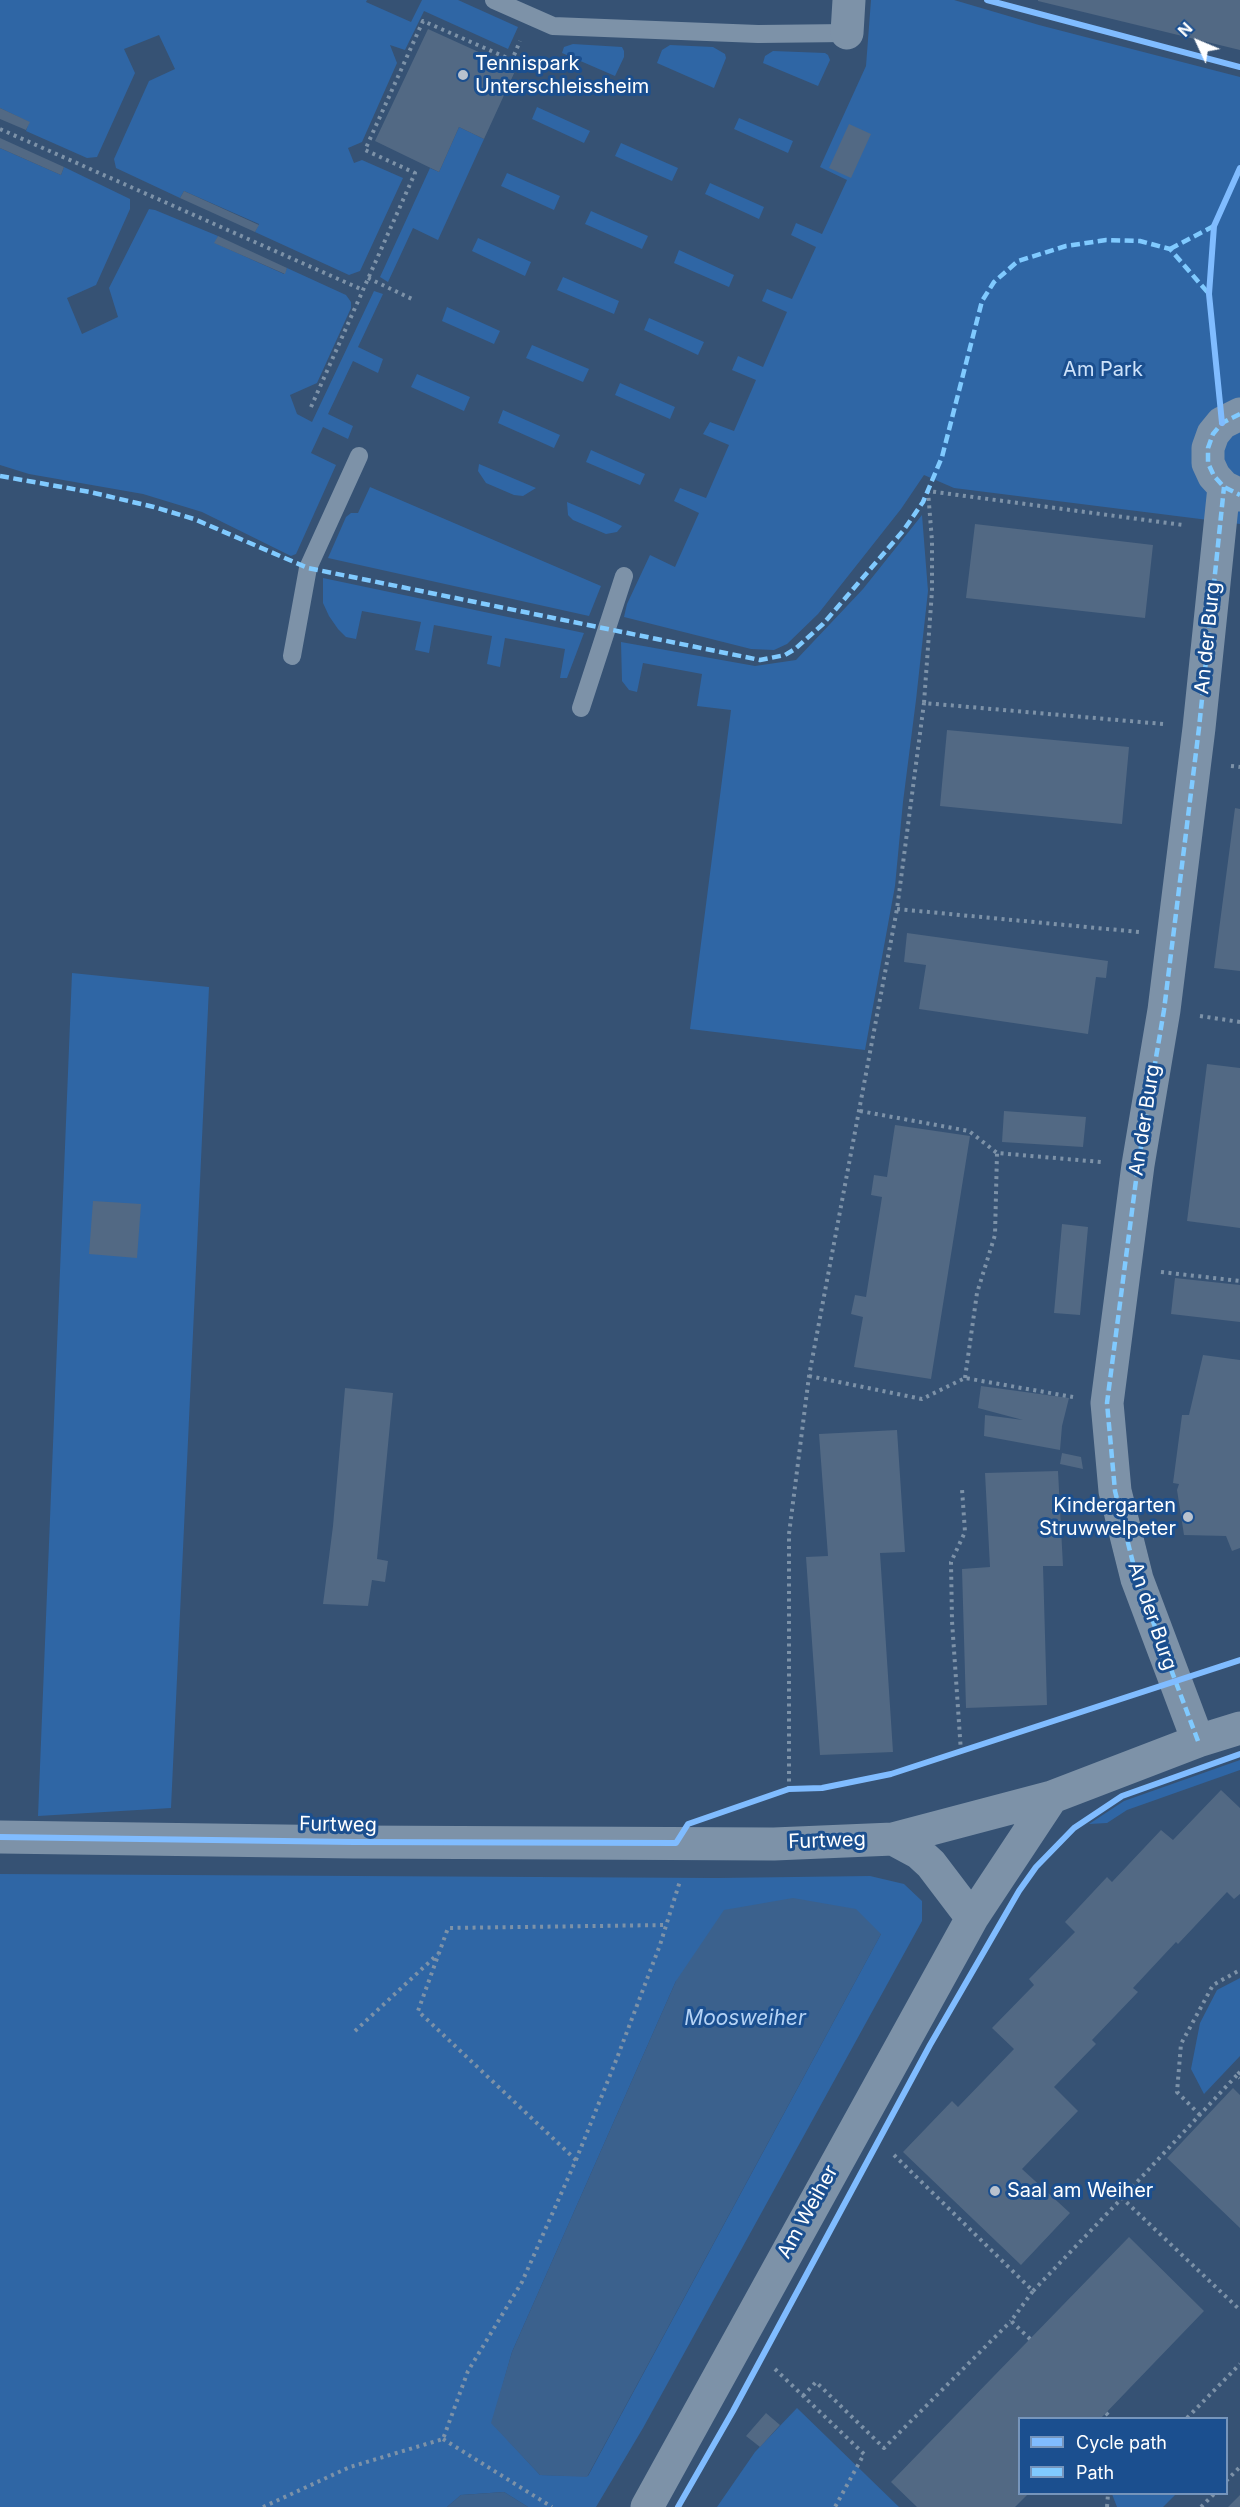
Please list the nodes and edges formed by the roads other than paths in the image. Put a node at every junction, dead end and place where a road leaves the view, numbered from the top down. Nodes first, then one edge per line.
1 (494, 0) edge
2 (849, 0) edge
3 (847, 33) joint
4 (1240, 414) edge
5 (359, 456) dead end
6 (1232, 491) edge
7 (624, 576) dead end
8 (292, 656) dead end
9 (581, 708) dead end
10 (1240, 1728) edge
11 (1198, 1741) junction
12 (1052, 1797) junction
13 (0, 1837) edge
14 (893, 1839) junction
15 (972, 1918) junction
16 (647, 2507) edge

1 - 3 lane
2 - 3 street
4 - 6 street, An der Burg
5 - 8 lane
6 - 11 street, An der Burg
7 - 9 lane
10 - 11 street, Furtweg
11 - 12 street, Furtweg
12 - 14 street, Furtweg
12 - 15 street, Am Weiher
13 - 14 street, Furtweg
14 - 15 street
15 - 16 street, Am Weiher

